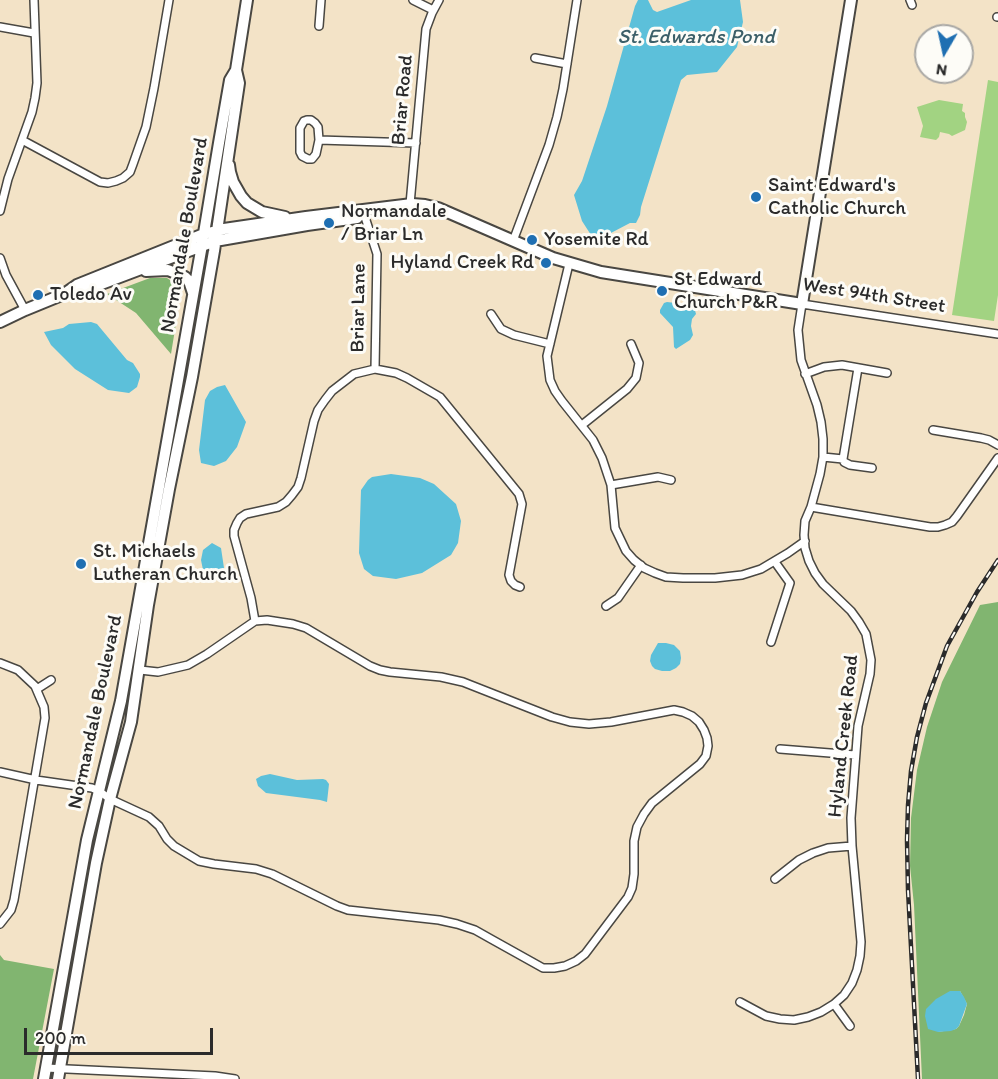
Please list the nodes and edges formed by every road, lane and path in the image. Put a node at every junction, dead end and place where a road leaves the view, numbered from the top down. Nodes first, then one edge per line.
1 (34, 0) edge
2 (169, 0) edge
3 (247, 0) edge
4 (321, 0) edge
5 (413, 0) edge
6 (438, 0) edge
7 (577, 0) edge
8 (851, 0) edge
9 (433, 10) junction
10 (319, 26) dead end
11 (0, 27) edge
12 (34, 33) junction
13 (535, 58) dead end
14 (567, 64) junction
15 (236, 70) junction
16 (22, 140) junction
17 (319, 140) junction
18 (416, 143) junction
19 (229, 150) junction
20 (410, 204) junction
21 (0, 210) edge
22 (363, 211) junction
23 (294, 222) junction
24 (216, 236) junction
25 (203, 239) junction
26 (513, 241) junction
27 (0, 258) edge
28 (569, 264) junction
29 (128, 274) junction
30 (64, 294) junction
31 (193, 294) junction
32 (802, 304) junction
33 (25, 310) junction
34 (491, 314) dead end
35 (0, 322) edge
36 (998, 334) edge
37 (550, 344) junction
38 (631, 344) dead end
39 (858, 368) junction
40 (375, 369) junction
41 (887, 372) dead end
42 (805, 374) junction
43 (582, 425) junction
44 (933, 430) dead end
45 (998, 445) edge
46 (823, 456) junction
47 (998, 458) edge
48 (843, 459) junction
49 (872, 468) dead end
50 (671, 480) dead end
51 (611, 485) junction
52 (811, 507) junction
53 (805, 541) junction
54 (775, 562) junction
55 (640, 566) junction
56 (520, 587) dead end
57 (606, 606) dead end
58 (255, 621) junction
59 (771, 642) dead end
60 (0, 663) edge
61 (140, 670) junction
62 (51, 680) dead end
63 (37, 689) junction
64 (780, 749) dead end
65 (855, 755) junction
66 (0, 772) edge
67 (36, 780) junction
68 (99, 791) junction
69 (110, 800) junction
70 (852, 846) junction
71 (775, 879) dead end
72 (0, 924) edge
73 (740, 1002) dead end
74 (834, 1004) junction
75 (850, 1026) dead end
76 (45, 1073) edge
77 (59, 1074) edge
78 (235, 1079) edge

1 - 12 street
2 - 16 street
3 - 15 main road, Normandale Boulevard
4 - 10 street
5 - 9 street
6 - 9 street, Briar Road
7 - 14 street
8 - 32 main road
9 - 18 street, Briar Road
11 - 12 street
12 - 16 street
13 - 14 street
14 - 26 street
15 - 19 main road, Normandale Boulevard
15 - 25 main road, Normandale Boulevard
16 - 21 street
17 - 17 street
17 - 18 street
18 - 20 street, Briar Road
19 - 23 main road
19 - 24 main road, Normandale Boulevard
20 - 22 main road, West 94th Street
20 - 26 main road, West 94th Street
22 - 23 main road, West 94th Street
22 - 40 street, Briar Lane
23 - 24 main road, West 94th Street
24 - 25 main road, West 94th Street
24 - 61 main road, Normandale Boulevard
25 - 29 main road
25 - 30 main road
25 - 31 main road, Normandale Boulevard
26 - 28 main road, West 94th Street
27 - 33 street
28 - 32 main road, West 94th Street
28 - 37 street
29 - 30 main road
29 - 31 main road
30 - 33 main road
31 - 68 main road, Normandale Boulevard
32 - 36 street, West 94th Street
32 - 42 street
33 - 35 main road
34 - 37 street
37 - 43 street
38 - 43 street
39 - 41 street
39 - 42 street
39 - 48 street
40 - 56 street
40 - 58 street, Briar Lane
42 - 46 street
43 - 51 street
44 - 45 street
46 - 48 street
46 - 52 street
47 - 52 street
48 - 49 street
50 - 51 street
51 - 55 street
52 - 53 street
53 - 54 street
53 - 65 street, Hyland Creek Road
54 - 55 street
54 - 59 street
55 - 57 street
58 - 61 street
58 - 69 street
60 - 63 street
61 - 69 main road, Normandale Boulevard
62 - 63 street
63 - 67 street
64 - 65 street
65 - 70 street, Hyland Creek Road
66 - 67 street
67 - 68 street
67 - 72 street
68 - 69 street
68 - 76 main road, Normandale Boulevard
69 - 77 main road, Normandale Boulevard
70 - 71 street
70 - 74 street, Hyland Creek Road
73 - 74 street, Hyland Creek Road
74 - 75 street
76 - 77 street
77 - 78 street

